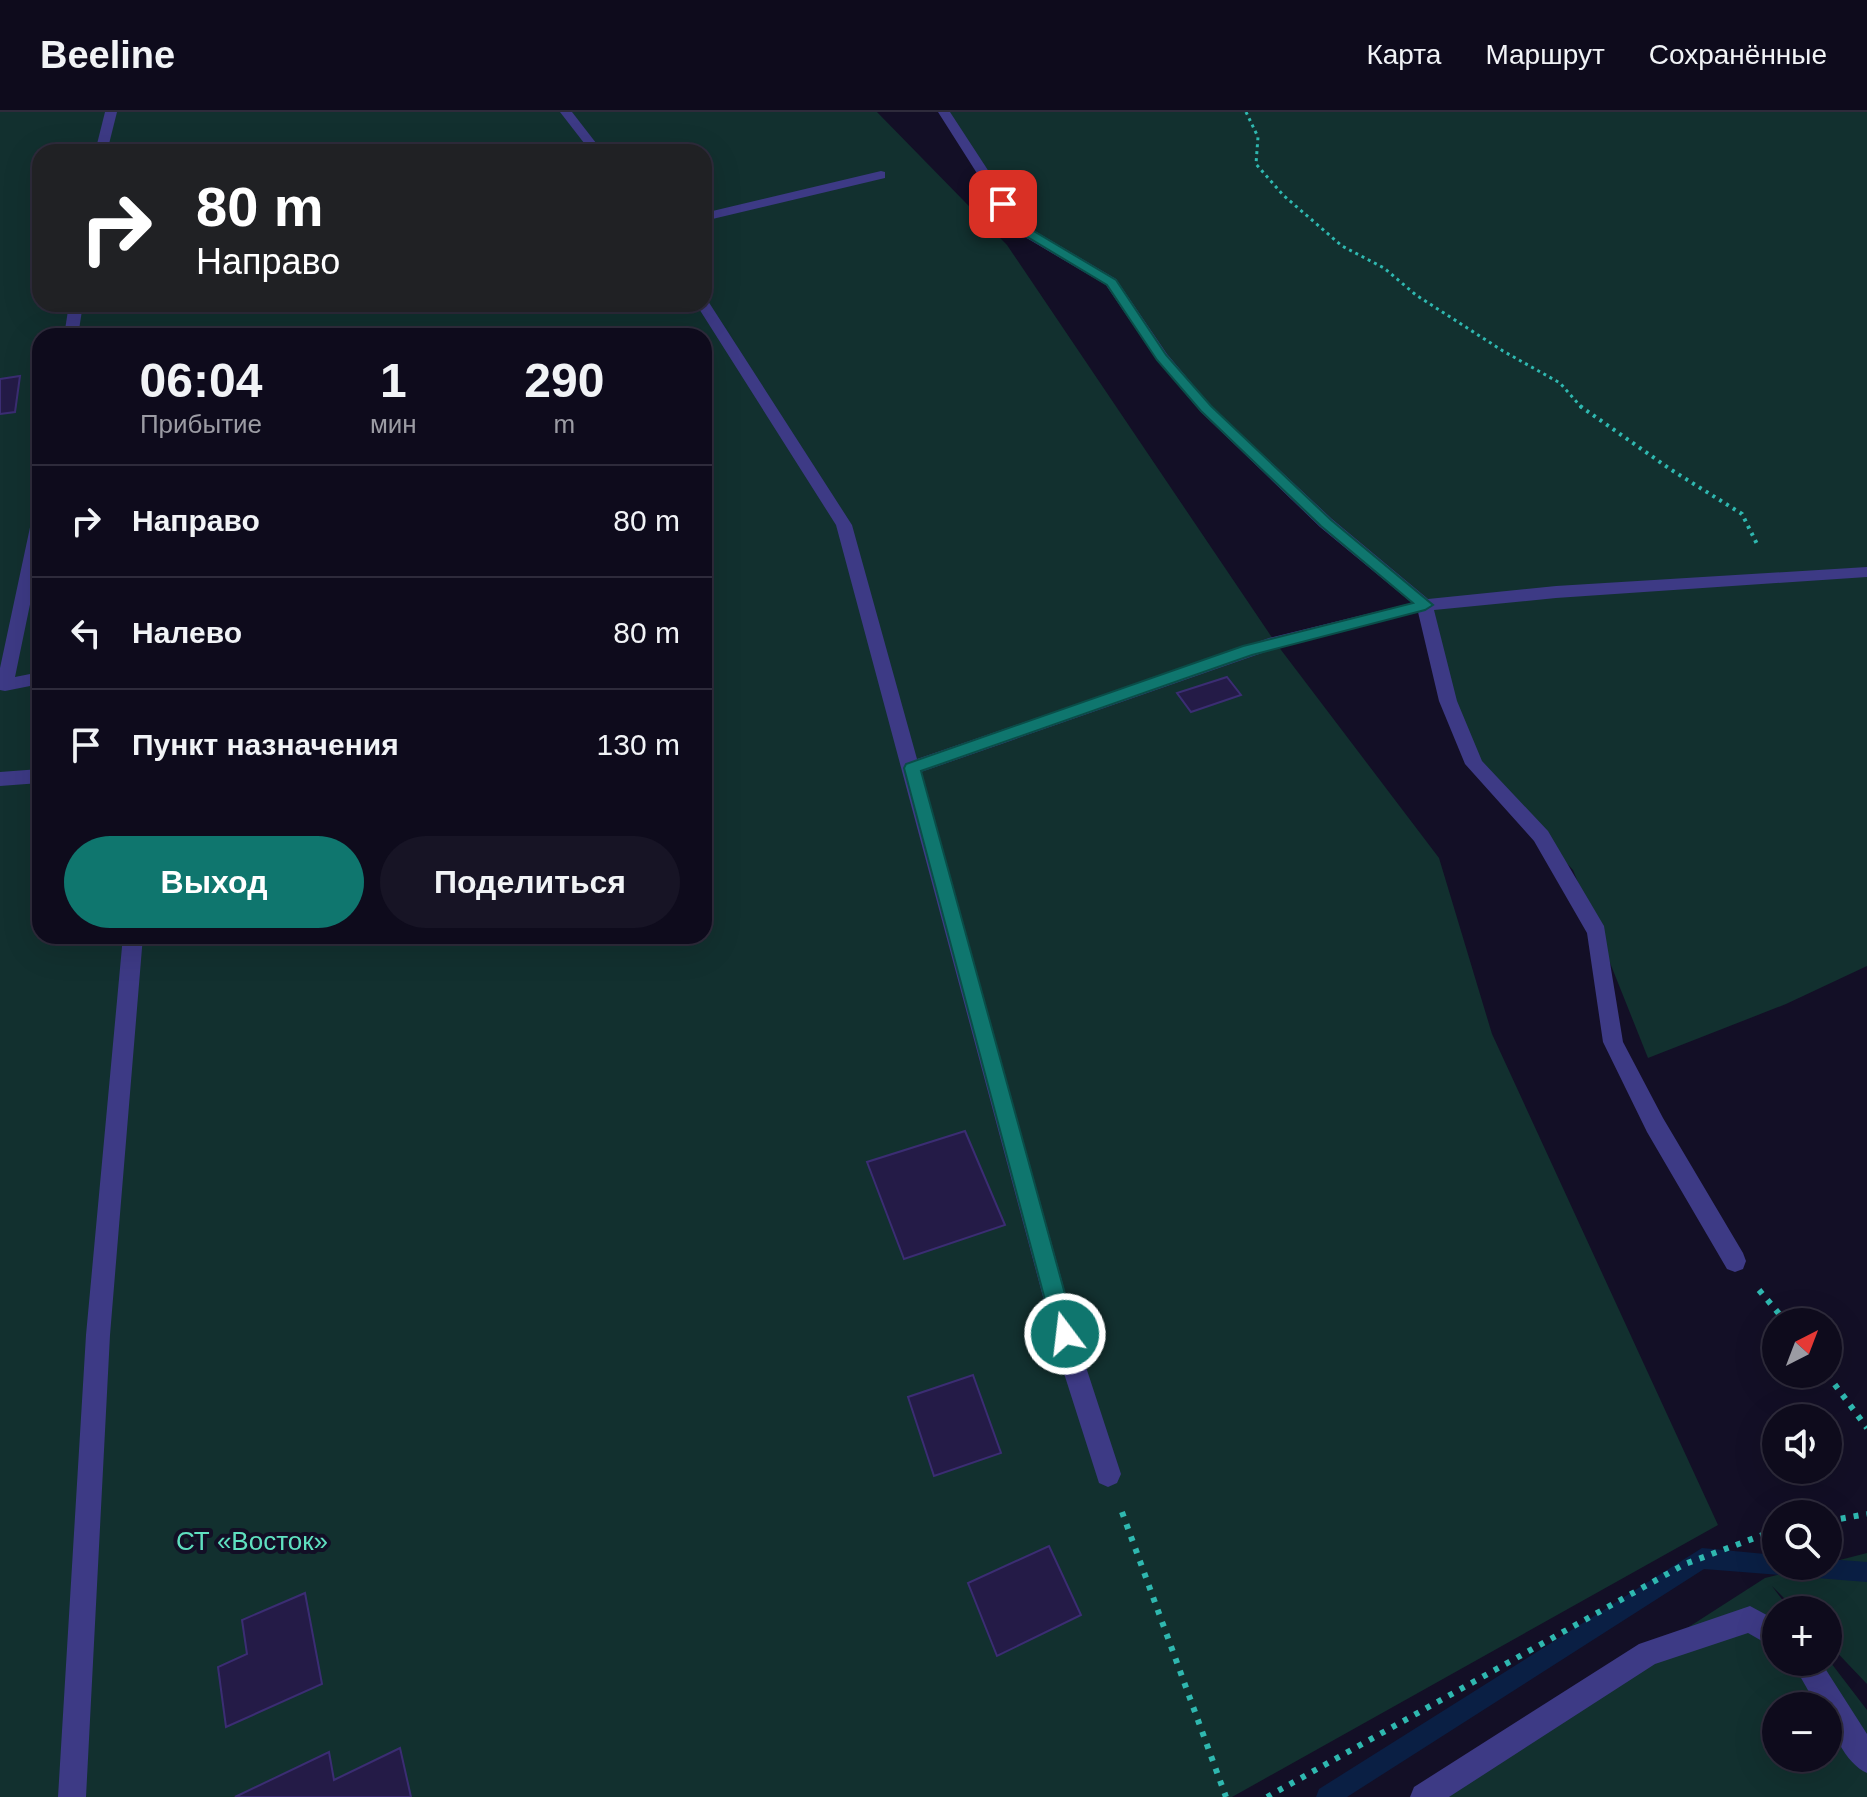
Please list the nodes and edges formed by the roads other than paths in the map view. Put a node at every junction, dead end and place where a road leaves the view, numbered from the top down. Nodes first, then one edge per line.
1 (111, 112) edge
2 (566, 112) edge
3 (944, 112) edge
4 (103, 144) edge
5 (591, 144) edge
6 (881, 175) dead end
7 (712, 215) edge
8 (708, 312) edge
9 (32, 567) edge
10 (1867, 572) edge
11 (1425, 605) junction
12 (32, 680) edge
13 (3, 686) edge
14 (912, 768) junction
15 (32, 777) edge
16 (0, 779) edge
17 (132, 944) edge
18 (1735, 1261) dead end
19 (1108, 1474) road end
20 (1762, 1627) edge
21 (1814, 1676) edge
22 (1867, 1759) edge
23 (72, 1797) edge
24 (1424, 1797) edge

1 - 4 lane
2 - 5 lane
3 - 11 lane
6 - 7 lane
8 - 14 lane
9 - 13 lane
10 - 11 lane
11 - 14 lane
11 - 18 lane
12 - 13 lane
14 - 19 lane
15 - 16 lane
17 - 23 lane
20 - 24 lane
21 - 22 lane

